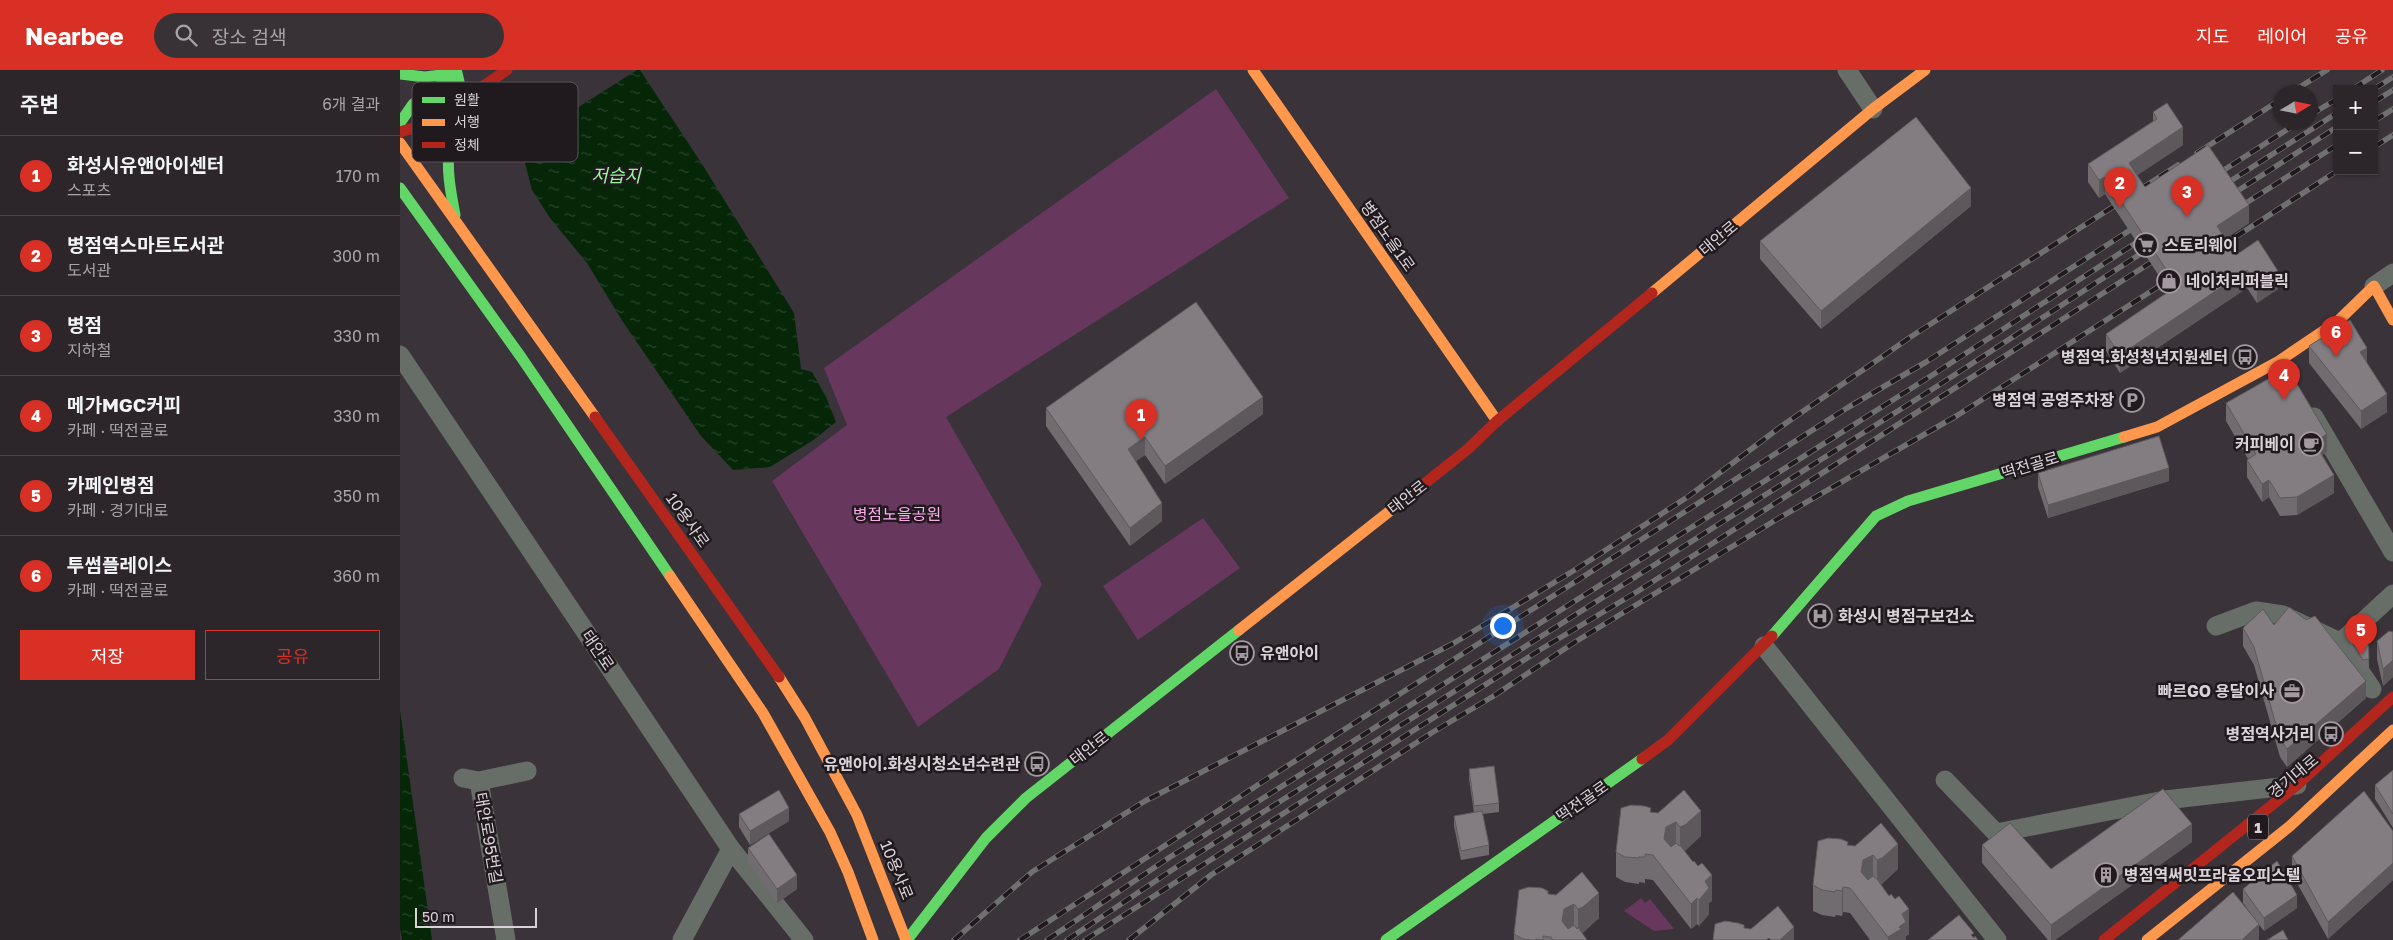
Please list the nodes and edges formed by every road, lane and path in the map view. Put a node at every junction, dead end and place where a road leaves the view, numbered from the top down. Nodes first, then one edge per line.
1 (507, 70) edge
2 (1253, 70) edge
3 (1847, 70) edge
4 (1925, 70) edge
5 (460, 72) edge
6 (400, 74) edge
7 (445, 82) edge
8 (489, 82) edge
9 (412, 105) edge
10 (1873, 108) junction
11 (400, 123) edge
12 (412, 128) edge
13 (400, 132) edge
14 (400, 144) edge
15 (412, 161) edge
16 (413, 162) edge
17 (447, 162) edge
18 (400, 188) edge
19 (457, 224) junction
20 (412, 225) dead end
21 (436, 240) junction
22 (2393, 273) edge
23 (2374, 286) junction
24 (2393, 320) edge
25 (400, 355) edge
26 (2306, 404) edge
27 (1497, 420) junction
28 (2393, 552) edge
29 (2393, 594) edge
30 (2216, 626) dead end
31 (2342, 643) junction
32 (1764, 646) junction
33 (2372, 688) dead end
34 (2393, 697) edge
35 (2393, 711) edge
36 (2393, 730) edge
37 (527, 771) dead end
38 (1945, 780) dead end
39 (2297, 785) junction
40 (731, 849) junction
41 (506, 940) edge
42 (682, 940) edge
43 (804, 940) edge
44 (872, 940) edge
45 (907, 940) edge
46 (1386, 940) edge
47 (1997, 940) edge
48 (2104, 940) edge
49 (2119, 940) edge
50 (2147, 940) edge

1 - 8 street
2 - 27 street, 병점노을1로
3 - 10 street
4 - 10 street, 태안로
5 - 6 street
5 - 7 street
9 - 11 street
10 - 27 street, 태안로
12 - 13 street
14 - 15 street, 10용사로
16 - 19 street, 10용사로
17 - 19 street
18 - 21 street
19 - 45 street, 10용사로
20 - 21 street
21 - 44 street
22 - 23 street
23 - 24 street
23 - 32 street, 떡전골로
25 - 40 street, 태안로
26 - 28 street
27 - 45 street, 태안로
29 - 31 street
30 - 31 street
31 - 33 street
32 - 46 street, 떡전골로
32 - 47 street
34 - 39 street, 경기대로
35 - 49 street, 경기대로 / 1
36 - 50 street, 경기대로 / 1
37 - 41 street, 태안로95번길
38 - 39 street
39 - 48 street, 경기대로
40 - 42 street
40 - 43 street, 태안로

